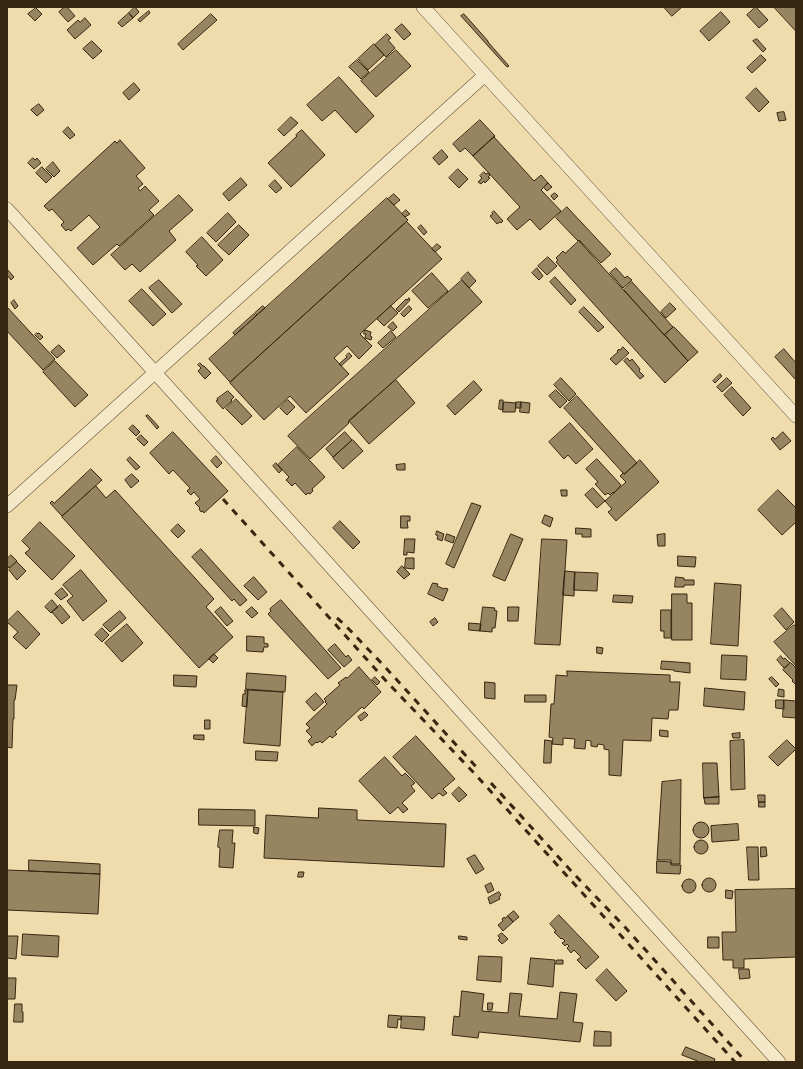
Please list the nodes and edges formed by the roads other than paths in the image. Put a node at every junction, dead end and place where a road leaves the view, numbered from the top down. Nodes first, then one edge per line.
1 (423, 7) edge
2 (485, 75) junction
3 (7, 208) edge
4 (156, 372) junction
5 (796, 416) edge
6 (7, 506) edge
7 (779, 1062) edge

1 - 2 lane
2 - 4 lane
2 - 5 lane
3 - 4 lane
4 - 6 lane
4 - 7 lane

